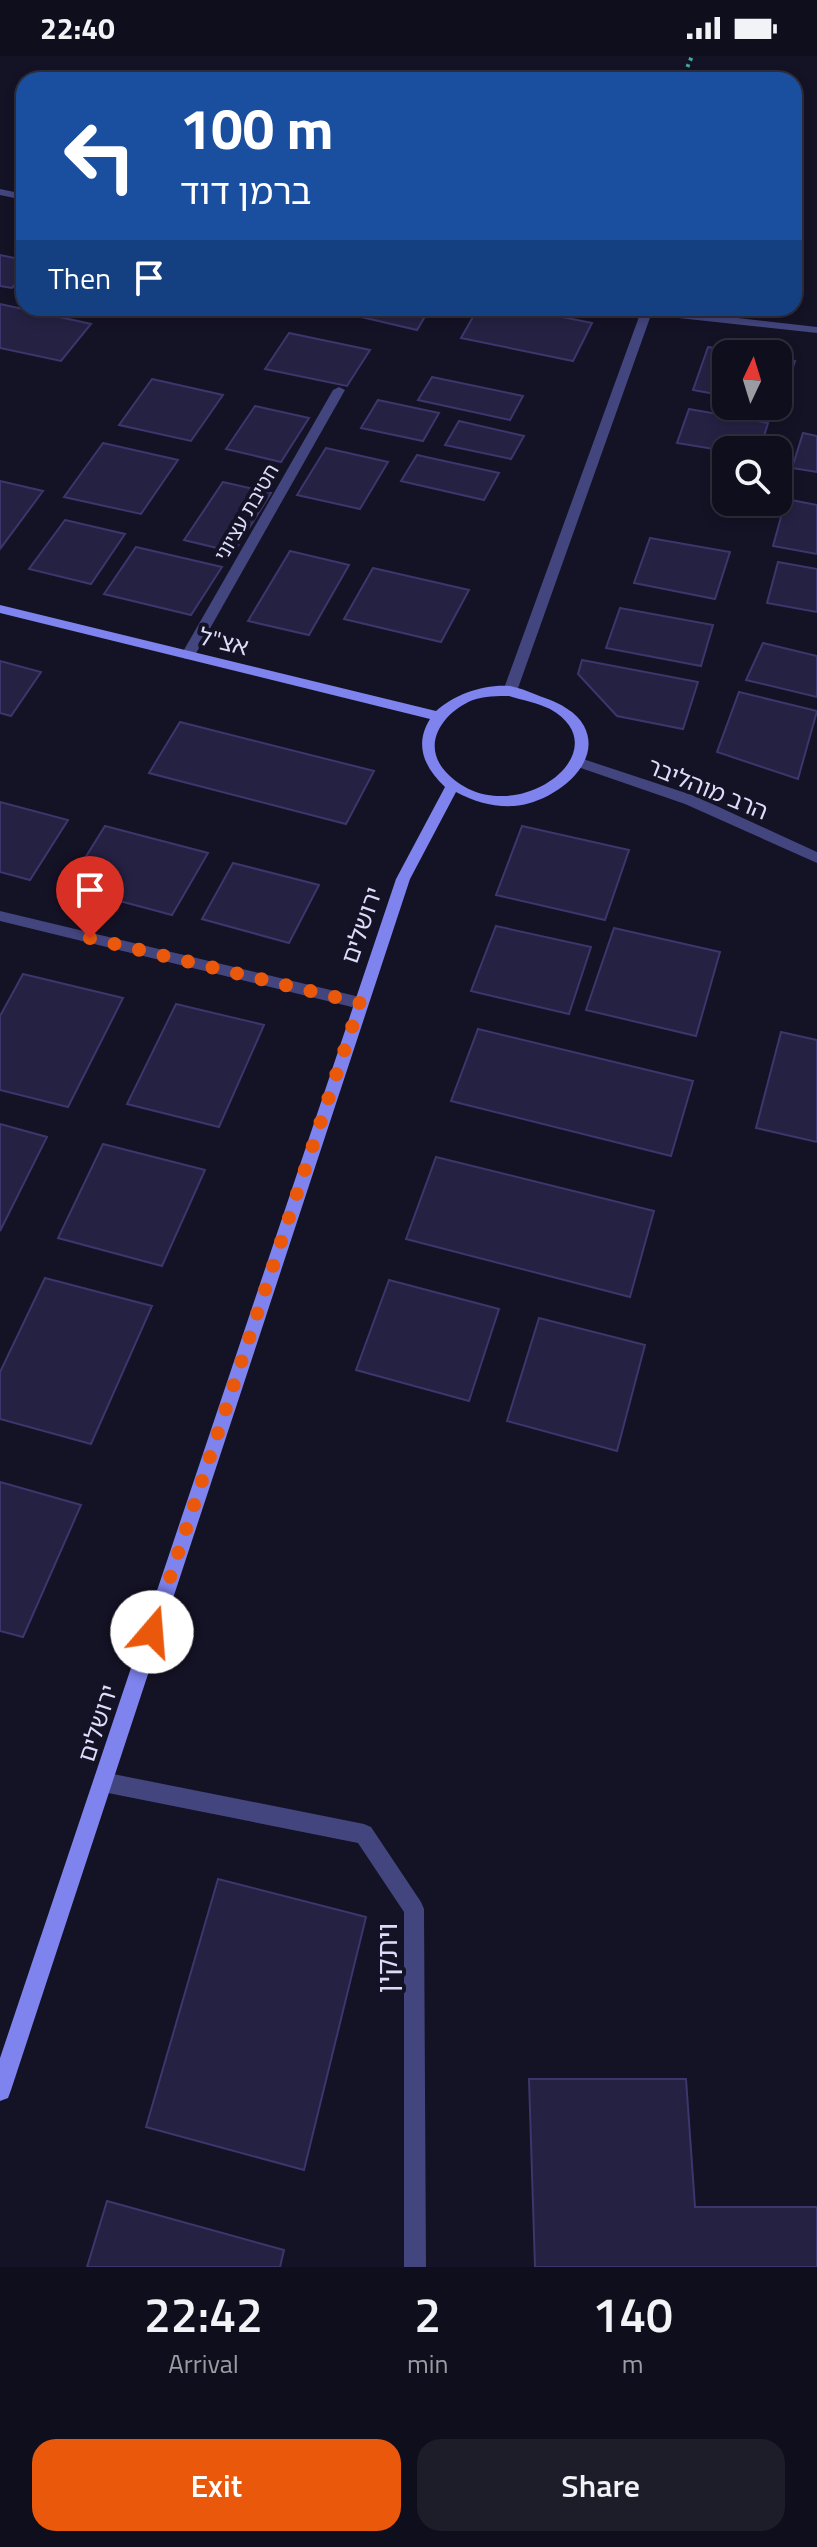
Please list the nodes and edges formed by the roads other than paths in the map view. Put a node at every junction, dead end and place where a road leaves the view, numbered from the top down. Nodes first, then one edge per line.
1 (645, 316) edge
2 (684, 316) edge
3 (817, 330) edge
4 (339, 390) dead end
5 (0, 609) edge
6 (188, 655) junction
7 (510, 691) junction
8 (437, 716) junction
9 (580, 763) junction
10 (452, 786) junction
11 (817, 858) edge
12 (0, 916) edge
13 (360, 1003) junction
14 (103, 1782) junction
15 (0, 2090) edge
16 (415, 2267) edge

1 - 7 street
2 - 3 street
4 - 6 street, חטיבת עציוני
5 - 6 street, אצ"ל
6 - 8 street, אצ"ל
7 - 8 street
7 - 9 street
8 - 10 street
9 - 10 street
9 - 11 street, הרב מוהליבר
10 - 13 street, ירושלים
12 - 13 street
13 - 14 street, ירושלים
14 - 15 street, ירושלים
14 - 16 street, ויתקין

